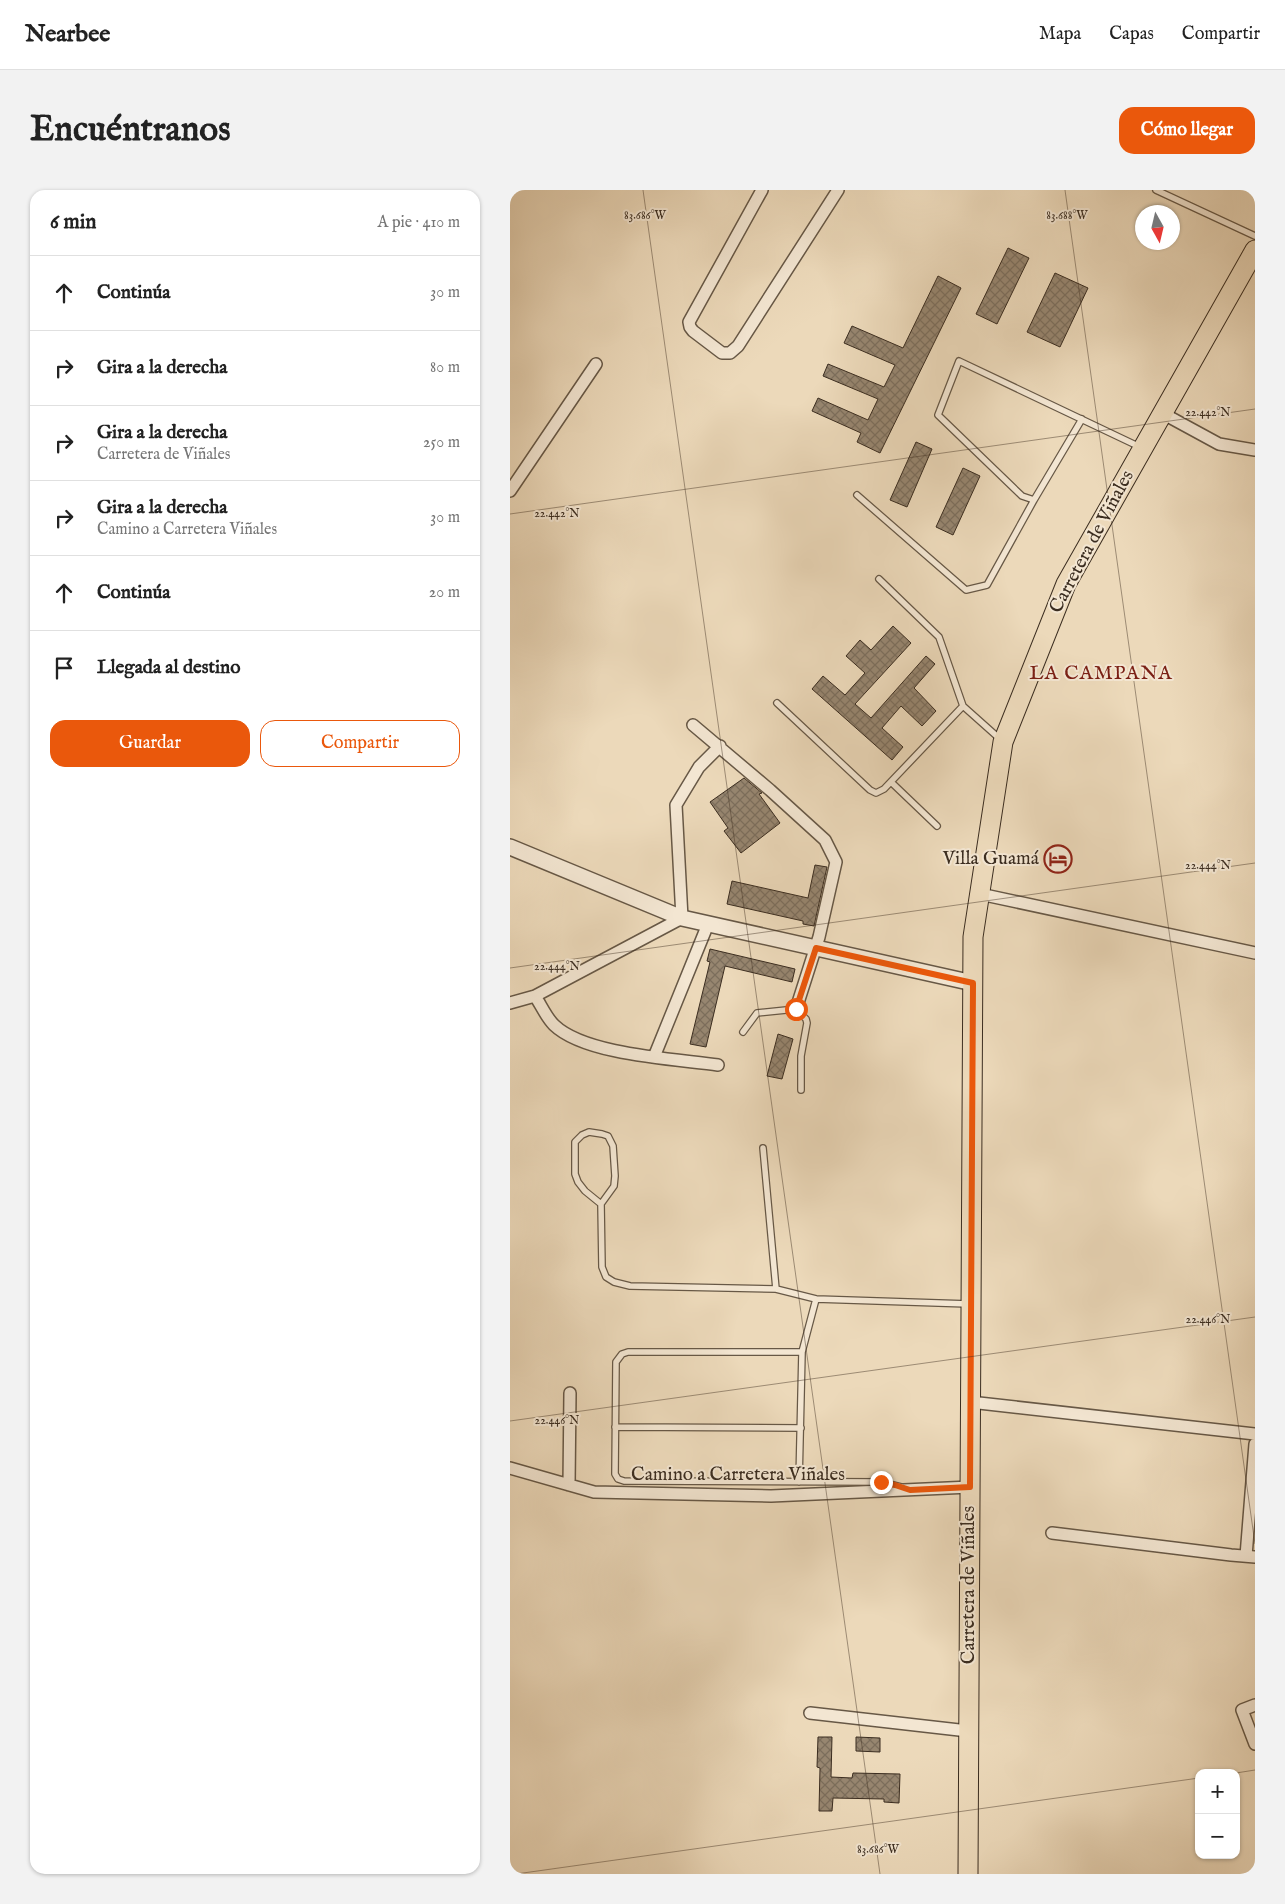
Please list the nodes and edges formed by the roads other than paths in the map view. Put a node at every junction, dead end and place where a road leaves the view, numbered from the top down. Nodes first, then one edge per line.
1 (762, 190) edge
2 (838, 190) edge
3 (1156, 190) edge
4 (1255, 236) edge
5 (1255, 250) edge
6 (596, 364) dead end
7 (1162, 414) junction
8 (1082, 419) junction
9 (1142, 448) junction
10 (1255, 450) edge
11 (510, 491) edge
12 (857, 495) dead end
13 (1034, 500) junction
14 (879, 579) dead end
15 (778, 703) dead end
16 (963, 706) junction
17 (693, 725) dead end
18 (1003, 742) junction
19 (720, 746) junction
20 (891, 782) junction
21 (937, 826) dead end
22 (510, 847) edge
23 (980, 894) junction
24 (682, 918) junction
25 (708, 924) junction
26 (816, 948) junction
27 (1255, 953) edge
28 (973, 983) junction
29 (535, 996) junction
30 (510, 1003) edge
31 (796, 1009) junction
32 (743, 1032) dead end
33 (654, 1057) junction
34 (718, 1065) dead end
35 (801, 1090) dead end
36 (763, 1148) dead end
37 (601, 1204) junction
38 (776, 1289) junction
39 (816, 1299) junction
40 (971, 1304) junction
41 (802, 1352) junction
42 (570, 1394) dead end
43 (970, 1402) junction
44 (615, 1427) junction
45 (801, 1428) junction
46 (1255, 1434) edge
47 (1255, 1444) edge
48 (510, 1468) edge
49 (799, 1482) junction
50 (569, 1485) junction
51 (970, 1487) junction
52 (910, 1490) junction
53 (1052, 1533) dead end
54 (1250, 1556) edge
55 (1255, 1705) edge
56 (810, 1713) dead end
57 (968, 1731) junction
58 (1255, 1744) edge
59 (968, 1874) edge

1 - 2 street
3 - 4 lane
5 - 7 main road, Carretera de Viñales
6 - 11 street
7 - 9 main road, Carretera de Viñales
7 - 10 street
8 - 9 lane
8 - 13 lane
8 - 13 lane
9 - 18 main road, Carretera de Viñales
12 - 13 lane
14 - 16 lane
15 - 20 lane
16 - 18 lane
16 - 20 lane
17 - 19 street
18 - 23 main road, Carretera de Viñales
19 - 24 street
19 - 26 street
20 - 21 lane
22 - 24 street
23 - 27 street
23 - 28 main road, Carretera de Viñales
24 - 25 street
24 - 29 street
25 - 26 street
25 - 33 street
26 - 28 street
26 - 31 street
28 - 40 main road, Carretera de Viñales
29 - 30 street
29 - 33 street
31 - 32 lane
31 - 35 lane
33 - 34 street
36 - 38 lane
37 - 37 lane
37 - 38 lane
38 - 39 lane
39 - 40 lane
39 - 41 lane
40 - 43 main road, Carretera de Viñales
41 - 44 lane
41 - 45 lane
42 - 50 street
43 - 46 street
43 - 51 main road, Carretera de Viñales
44 - 45 lane
44 - 49 lane
45 - 49 lane
47 - 54 street
48 - 50 street, Camino a Carretera Viñales
49 - 52 lane
50 - 52 street, Camino a Carretera Viñales
51 - 52 street, Camino a Carretera Viñales
51 - 57 main road, Carretera de Viñales
53 - 54 street
55 - 58 street
56 - 57 street
57 - 59 main road, Carretera de Viñales

